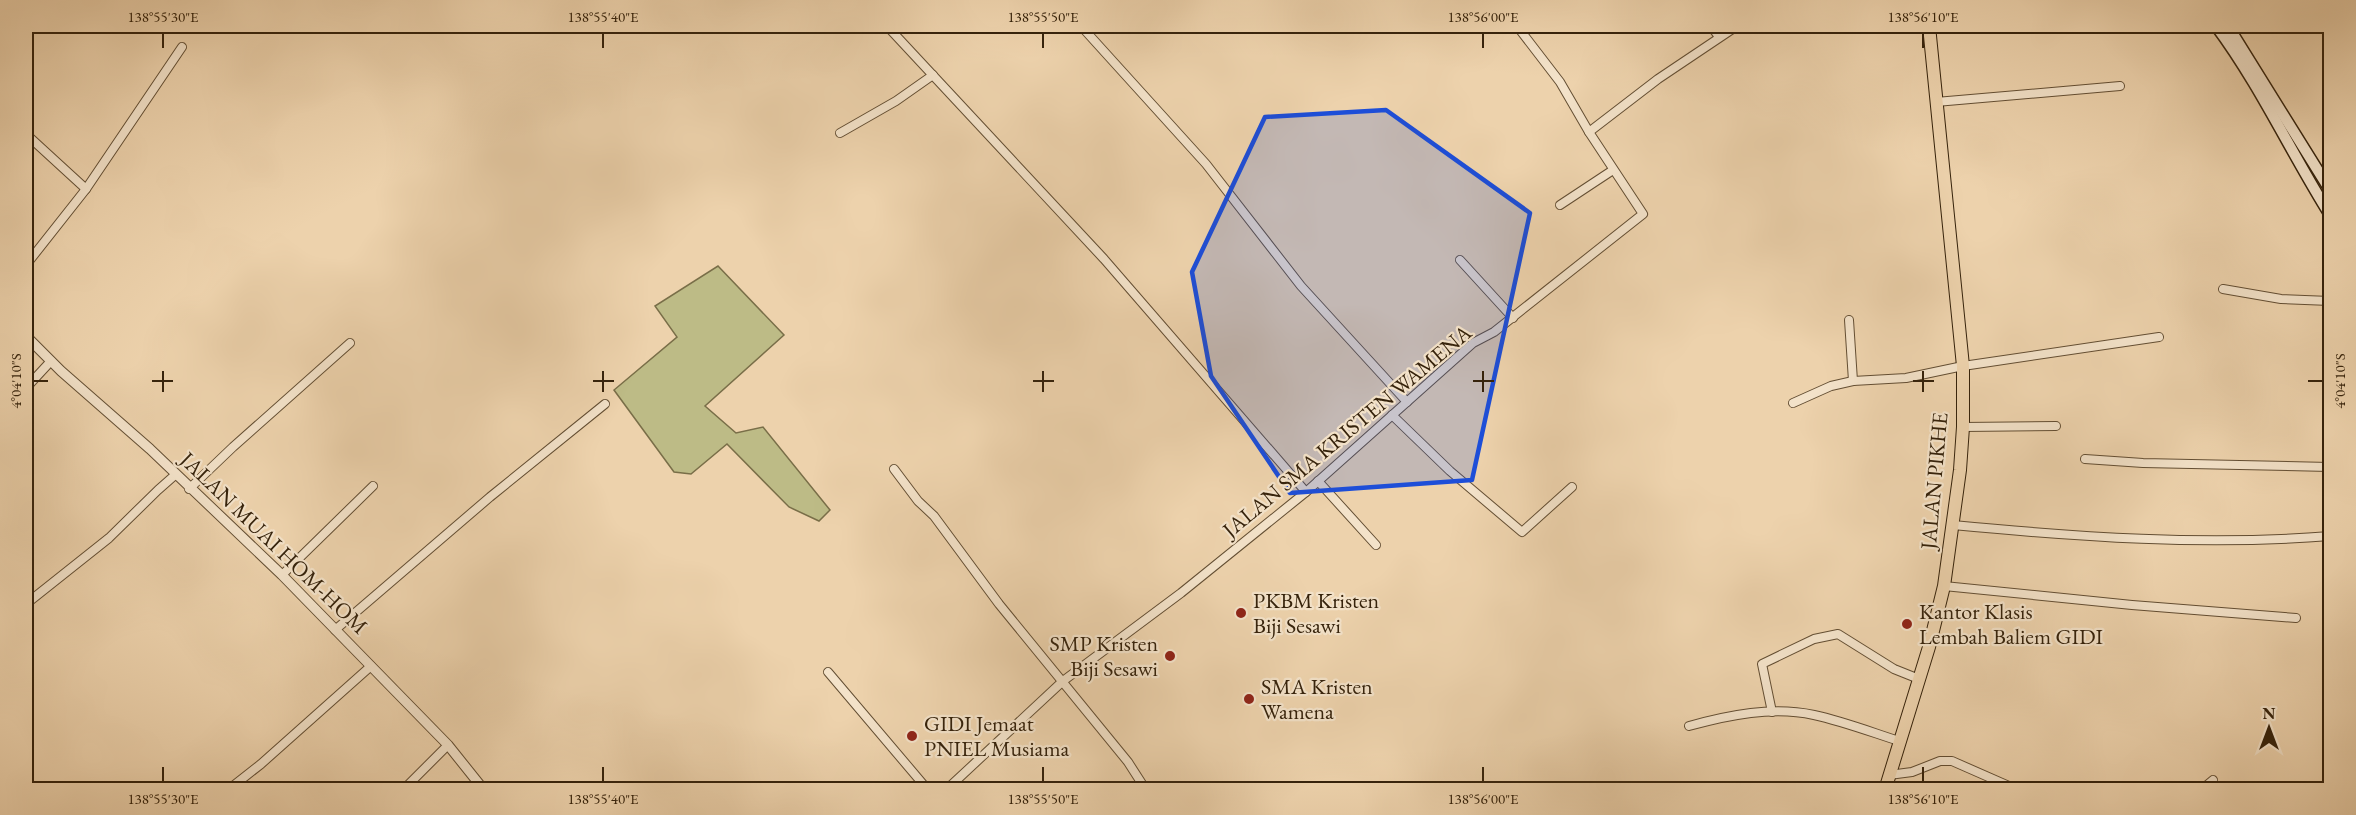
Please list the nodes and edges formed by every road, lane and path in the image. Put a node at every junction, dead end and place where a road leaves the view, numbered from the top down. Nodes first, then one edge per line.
1 (1081, 26) edge
2 (1517, 26) edge
3 (1711, 26) edge
4 (1737, 26) edge
5 (1929, 26) edge
6 (2216, 26) edge
7 (2228, 26) edge
8 (891, 27) edge
9 (1719, 37) junction
10 (182, 47) dead end
11 (933, 75) junction
12 (2120, 86) dead end
13 (1936, 102) junction
14 (1589, 132) junction
15 (840, 133) dead end
16 (26, 134) edge
17 (1613, 170) junction
18 (2327, 175) edge
19 (86, 189) junction
20 (2331, 190) edge
21 (1560, 205) dead end
22 (2331, 215) edge
23 (1460, 260) dead end
24 (26, 265) edge
25 (2223, 289) dead end
26 (2331, 300) edge
27 (1513, 318) junction
28 (1849, 320) dead end
29 (26, 336) edge
30 (2159, 337) dead end
31 (350, 343) dead end
32 (51, 361) junction
33 (1963, 366) junction
34 (1853, 381) junction
35 (26, 388) edge
36 (1407, 402) junction
37 (605, 404) dead end
38 (1793, 404) dead end
39 (1392, 414) junction
40 (2056, 426) dead end
41 (1963, 427) junction
42 (2085, 459) dead end
43 (2331, 467) edge
44 (894, 470) dead end
45 (175, 475) junction
46 (1318, 481) junction
47 (373, 486) dead end
48 (1572, 487) dead end
49 (189, 489) junction
50 (1306, 492) junction
51 (1953, 525) junction
52 (2331, 536) edge
53 (1376, 545) dead end
54 (282, 574) junction
55 (1944, 586) junction
56 (26, 604) edge
57 (2296, 618) dead end
58 (335, 630) junction
59 (371, 666) junction
60 (828, 672) dead end
61 (1919, 679) junction
62 (1063, 681) junction
63 (1772, 712) junction
64 (1689, 726) dead end
65 (1899, 741) junction
66 (448, 745) junction
67 (1889, 775) junction
68 (2213, 780) dead end
69 (228, 789) edge
70 (403, 789) edge
71 (484, 789) edge
72 (928, 789) edge
73 (946, 789) edge
74 (1146, 789) edge
75 (1885, 789) edge
76 (2018, 789) edge
77 (2201, 789) edge

1 - 36 street
2 - 14 street, JALAN SMA KRISTEN WAMENA
3 - 9 street
4 - 9 street
5 - 13 highway, JALAN PIKHE
6 - 22 main road
7 - 18 main road
8 - 11 street
9 - 14 street
10 - 19 street
11 - 15 street
11 - 50 street
12 - 13 street
13 - 33 highway, JALAN PIKHE
14 - 17 street, JALAN SMA KRISTEN WAMENA
16 - 19 street
17 - 21 street
17 - 27 street, JALAN SMA KRISTEN WAMENA
18 - 20 main road
19 - 24 street
23 - 27 street
25 - 26 street
27 - 36 street, JALAN SMA KRISTEN WAMENA
28 - 34 street
29 - 32 street, JALAN MUAI HOM-HOM
30 - 33 street
31 - 49 street
32 - 35 street
32 - 45 street, JALAN MUAI HOM-HOM
33 - 34 street
33 - 41 highway, JALAN PIKHE
34 - 38 street
36 - 39 street, JALAN SMA KRISTEN WAMENA
37 - 58 street
39 - 46 street, JALAN SMA KRISTEN WAMENA
39 - 48 street
40 - 41 street
41 - 51 highway, JALAN PIKHE
42 - 43 street
44 - 62 street
45 - 49 street, JALAN MUAI HOM-HOM
45 - 56 street
46 - 50 street, JALAN SMA KRISTEN WAMENA
46 - 53 street
47 - 54 street
49 - 54 street, JALAN MUAI HOM-HOM
50 - 62 street, JALAN SMA KRISTEN WAMENA
51 - 52 street
51 - 55 highway, JALAN PIKHE
54 - 58 street, JALAN MUAI HOM-HOM
55 - 57 street
55 - 61 highway, JALAN PIKHE
58 - 59 street, JALAN MUAI HOM-HOM
59 - 66 street, JALAN MUAI HOM-HOM
59 - 69 street
60 - 72 street
61 - 63 street
61 - 65 highway, JALAN PIKHE
62 - 73 street, JALAN SMA KRISTEN WAMENA
62 - 74 street
63 - 64 street
63 - 65 street
65 - 67 highway, JALAN PIKHE
66 - 70 street
66 - 71 street, JALAN MUAI HOM-HOM
67 - 75 highway, JALAN PIKHE
67 - 76 street
68 - 77 street

